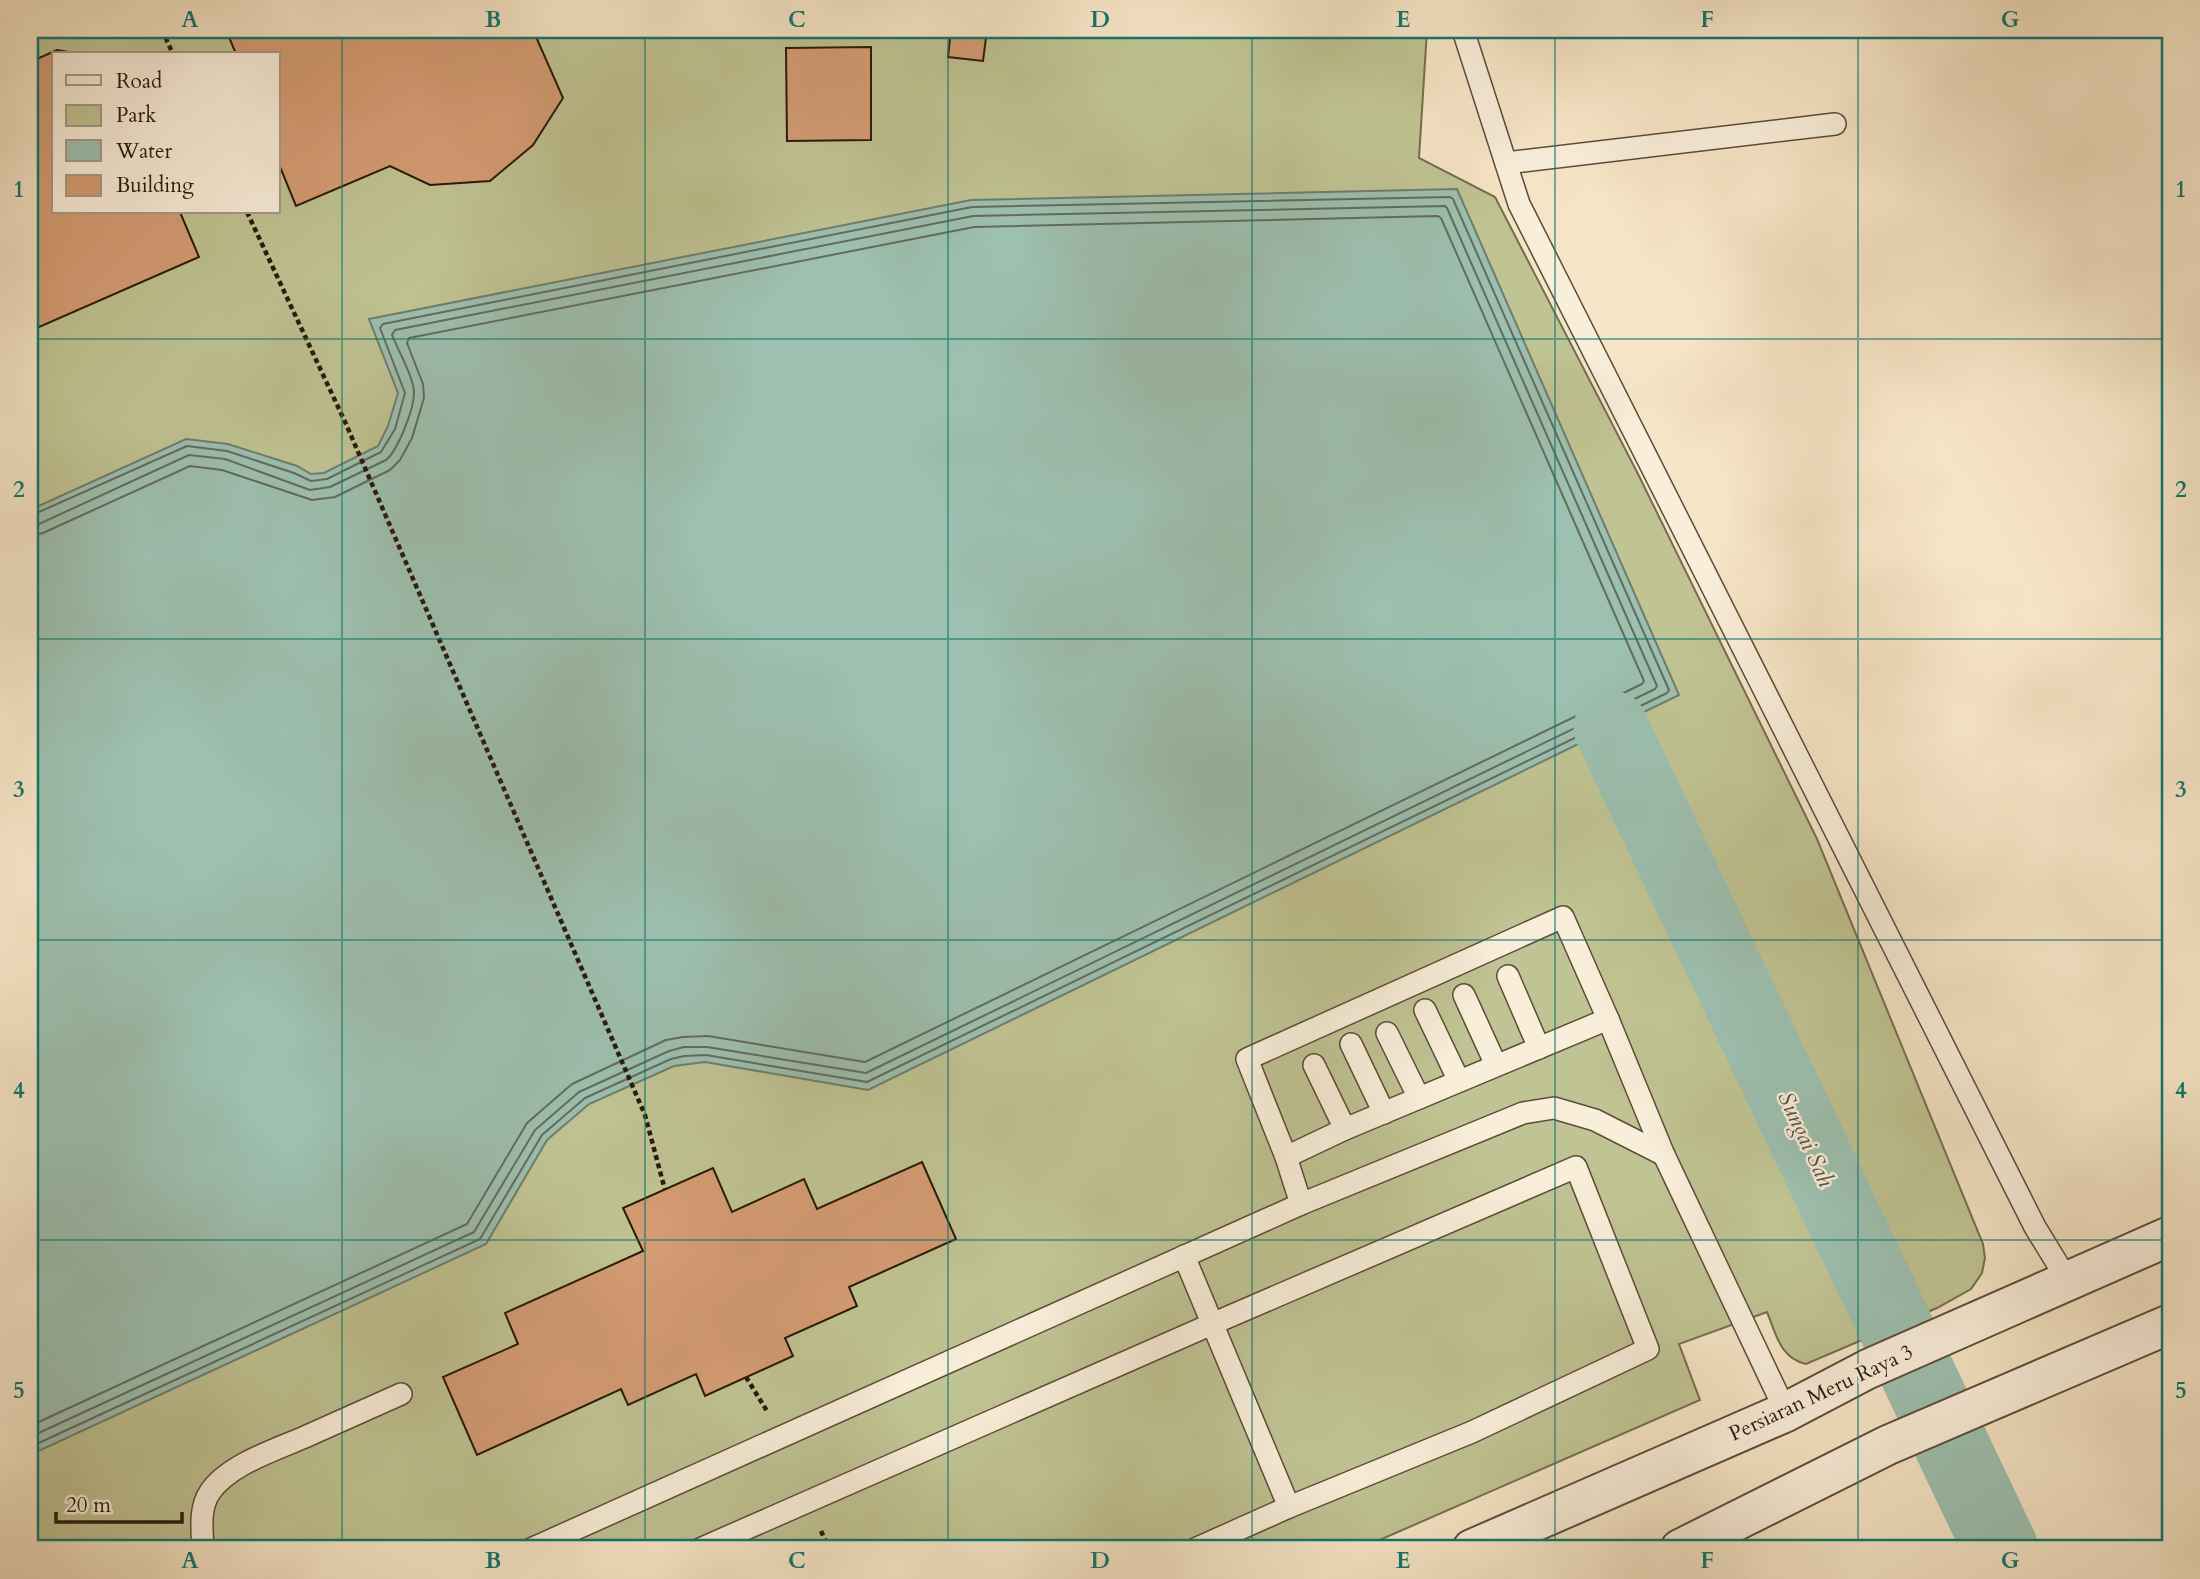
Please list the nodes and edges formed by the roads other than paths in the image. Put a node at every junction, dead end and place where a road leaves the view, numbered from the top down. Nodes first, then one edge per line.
1 (1463, 30) edge
2 (1835, 124) dead end
3 (1506, 163) junction
4 (1508, 976) dead end
5 (1464, 995) dead end
6 (1425, 1010) dead end
7 (1608, 1018) junction
8 (1388, 1033) dead end
9 (1351, 1044) dead end
10 (1539, 1048) junction
11 (1496, 1065) junction
12 (1314, 1066) dead end
13 (1459, 1081) junction
14 (1419, 1098) junction
15 (1384, 1113) junction
16 (1345, 1129) junction
17 (1664, 1155) junction
18 (1286, 1157) junction
19 (1301, 1204) junction
20 (2170, 1236) edge
21 (1184, 1256) junction
22 (2068, 1281) junction
23 (1212, 1324) junction
24 (2170, 1324) edge
25 (401, 1394) dead end
26 (1786, 1412) junction
27 (1289, 1507) junction
28 (203, 1549) edge
29 (531, 1549) edge
30 (700, 1549) edge
31 (1195, 1549) edge
32 (1472, 1549) edge
33 (1680, 1549) edge

1 - 3 lane
2 - 3 lane
3 - 22 lane
4 - 10 lane
5 - 11 lane
6 - 13 lane
7 - 10 lane
7 - 17 lane
7 - 18 lane
8 - 14 lane
9 - 15 lane
10 - 11 lane
11 - 13 lane
12 - 16 lane
13 - 14 lane
14 - 15 lane
15 - 16 lane
16 - 18 lane
17 - 19 lane
17 - 26 lane
18 - 19 lane
19 - 21 lane
20 - 22 street, Persiaran Meru Raya 3
21 - 23 lane
21 - 29 lane
22 - 26 street, Persiaran Meru Raya 3
23 - 27 lane
23 - 27 lane
23 - 30 lane
24 - 33 street
25 - 28 lane
26 - 32 street, Persiaran Meru Raya 3
27 - 31 lane

